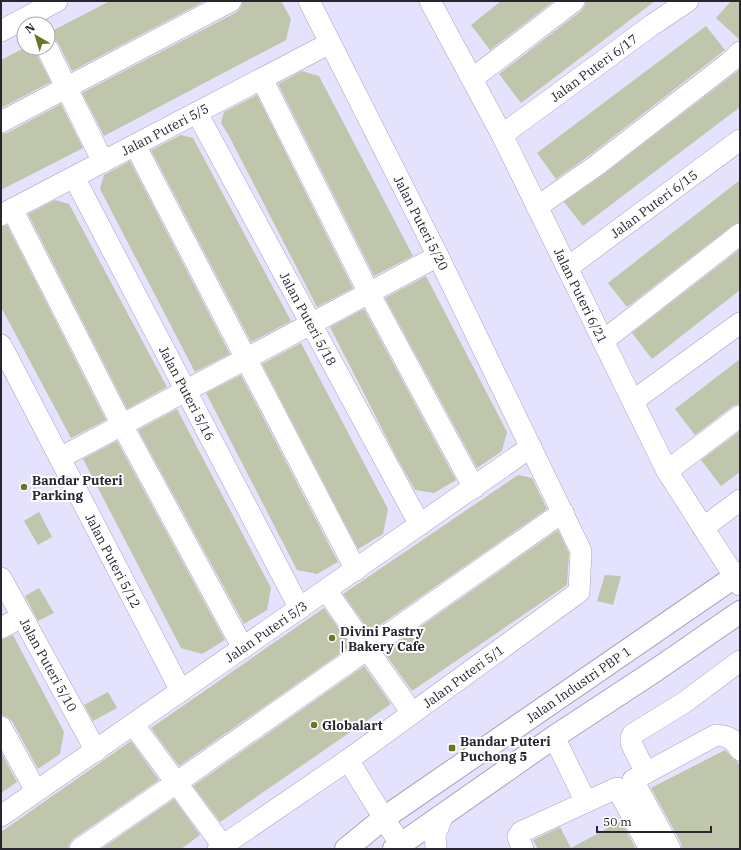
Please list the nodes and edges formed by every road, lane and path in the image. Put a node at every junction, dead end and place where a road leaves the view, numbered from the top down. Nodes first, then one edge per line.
1 (57, 1) edge
2 (231, 1) edge
3 (309, 1) edge
4 (574, 1) edge
5 (688, 1) edge
6 (437, 4) edge
7 (37, 16) edge
8 (16, 25) edge
9 (1, 31) edge
10 (330, 43) junction
11 (740, 52) edge
12 (51, 56) edge
13 (262, 79) junction
14 (472, 79) junction
15 (66, 88) junction
16 (197, 113) junction
17 (1, 122) edge
18 (502, 135) junction
19 (740, 140) edge
20 (136, 145) junction
21 (103, 162) junction
22 (74, 177) junction
23 (537, 207) junction
24 (7, 212) edge
25 (740, 234) edge
26 (438, 256) junction
27 (567, 268) junction
28 (369, 293) junction
29 (740, 323) edge
30 (311, 324) junction
31 (603, 341) junction
32 (1, 345) edge
33 (246, 358) junction
34 (186, 391) junction
35 (633, 401) junction
36 (740, 416) edge
37 (122, 425) junction
38 (531, 447) junction
39 (60, 458) junction
40 (667, 471) junction
41 (474, 488) junction
42 (740, 500) edge
43 (563, 512) junction
44 (420, 525) junction
45 (708, 536) junction
46 (356, 570) junction
47 (735, 574) edge
48 (1, 578) edge
49 (326, 590) junction
50 (300, 609) junction
51 (740, 612) edge
52 (22, 617) junction
53 (1, 628) edge
54 (242, 648) junction
55 (367, 648) junction
56 (740, 661) edge
57 (181, 691) junction
58 (412, 713) junction
59 (133, 724) junction
60 (1, 727) edge
61 (554, 737) junction
62 (740, 750) edge
63 (96, 751) junction
64 (348, 760) junction
65 (646, 773) junction
66 (176, 783) junction
67 (36, 792) junction
68 (586, 802) junction
69 (443, 815) junction
70 (1, 816) edge
71 (384, 818) junction
72 (220, 847) edge
73 (399, 847) edge
74 (80, 849) edge
75 (346, 849) edge
76 (436, 849) edge
77 (523, 849) edge
78 (650, 849) edge
79 (670, 849) edge

1 - 7 street
2 - 15 street
3 - 10 street, Jalan Puteri 5/20
4 - 14 street
5 - 18 street, Jalan Puteri 6/17
6 - 14 street, Jalan Puteri 6/21
8 - 9 street
10 - 13 street, Jalan Puteri 5/5
10 - 26 street, Jalan Puteri 5/20
11 - 23 street
12 - 15 street
13 - 16 street, Jalan Puteri 5/5
13 - 28 street
14 - 18 street, Jalan Puteri 6/21
15 - 17 street
15 - 21 street
16 - 20 street, Jalan Puteri 5/5
16 - 30 street, Jalan Puteri 5/18
18 - 23 street, Jalan Puteri 6/21
19 - 27 street, Jalan Puteri 6/15
20 - 21 street, Jalan Puteri 5/5
20 - 33 street
21 - 22 street, Jalan Puteri 5/5
22 - 24 street, Jalan Puteri 5/5
22 - 34 street, Jalan Puteri 5/16
23 - 27 street, Jalan Puteri 6/21
24 - 37 street
25 - 31 street
26 - 28 street
26 - 38 street, Jalan Puteri 5/20
27 - 31 street, Jalan Puteri 6/21
28 - 30 street
28 - 41 street
29 - 35 street
30 - 33 street
30 - 44 street, Jalan Puteri 5/18
31 - 35 street, Jalan Puteri 6/21
32 - 39 street, Jalan Puteri 5/12
33 - 34 street
33 - 46 street
34 - 37 street
34 - 50 street, Jalan Puteri 5/16
35 - 40 street, Jalan Puteri 6/21
36 - 40 street
37 - 39 street
37 - 54 street
38 - 41 street, Jalan Puteri 5/3
38 - 43 street, Jalan Puteri 5/1
39 - 57 street, Jalan Puteri 5/12
40 - 45 street, Jalan Puteri 6/21
41 - 44 street, Jalan Puteri 5/3
42 - 45 street
43 - 55 street
43 - 58 street, Jalan Puteri 5/1
44 - 46 street, Jalan Puteri 5/3
45 - 47 street, Jalan Puteri 6/21
46 - 49 street, Jalan Puteri 5/3
47 - 71 main road, Jalan Industri PBP 1
48 - 52 street, Jalan Puteri 5/10
49 - 50 street, Jalan Puteri 5/3
49 - 55 street
50 - 54 street, Jalan Puteri 5/3
51 - 61 main road
52 - 53 street
52 - 63 street, Jalan Puteri 5/10
54 - 57 street, Jalan Puteri 5/3
55 - 58 street
55 - 66 street
56 - 65 street
57 - 59 street, Jalan Puteri 5/3
58 - 64 street, Jalan Puteri 5/1
59 - 63 street, Jalan Puteri 5/3
59 - 66 street
60 - 67 street
61 - 68 street
61 - 69 main road
62 - 65 street
63 - 67 street, Jalan Puteri 5/3
64 - 71 street
64 - 72 street, Jalan Puteri 5/1
65 - 79 street
66 - 72 street
66 - 74 street
67 - 70 street, Jalan Puteri 5/3
68 - 77 street
68 - 78 street
69 - 73 main road
69 - 76 street
71 - 73 street
71 - 75 main road, Jalan Industri PBP 1

